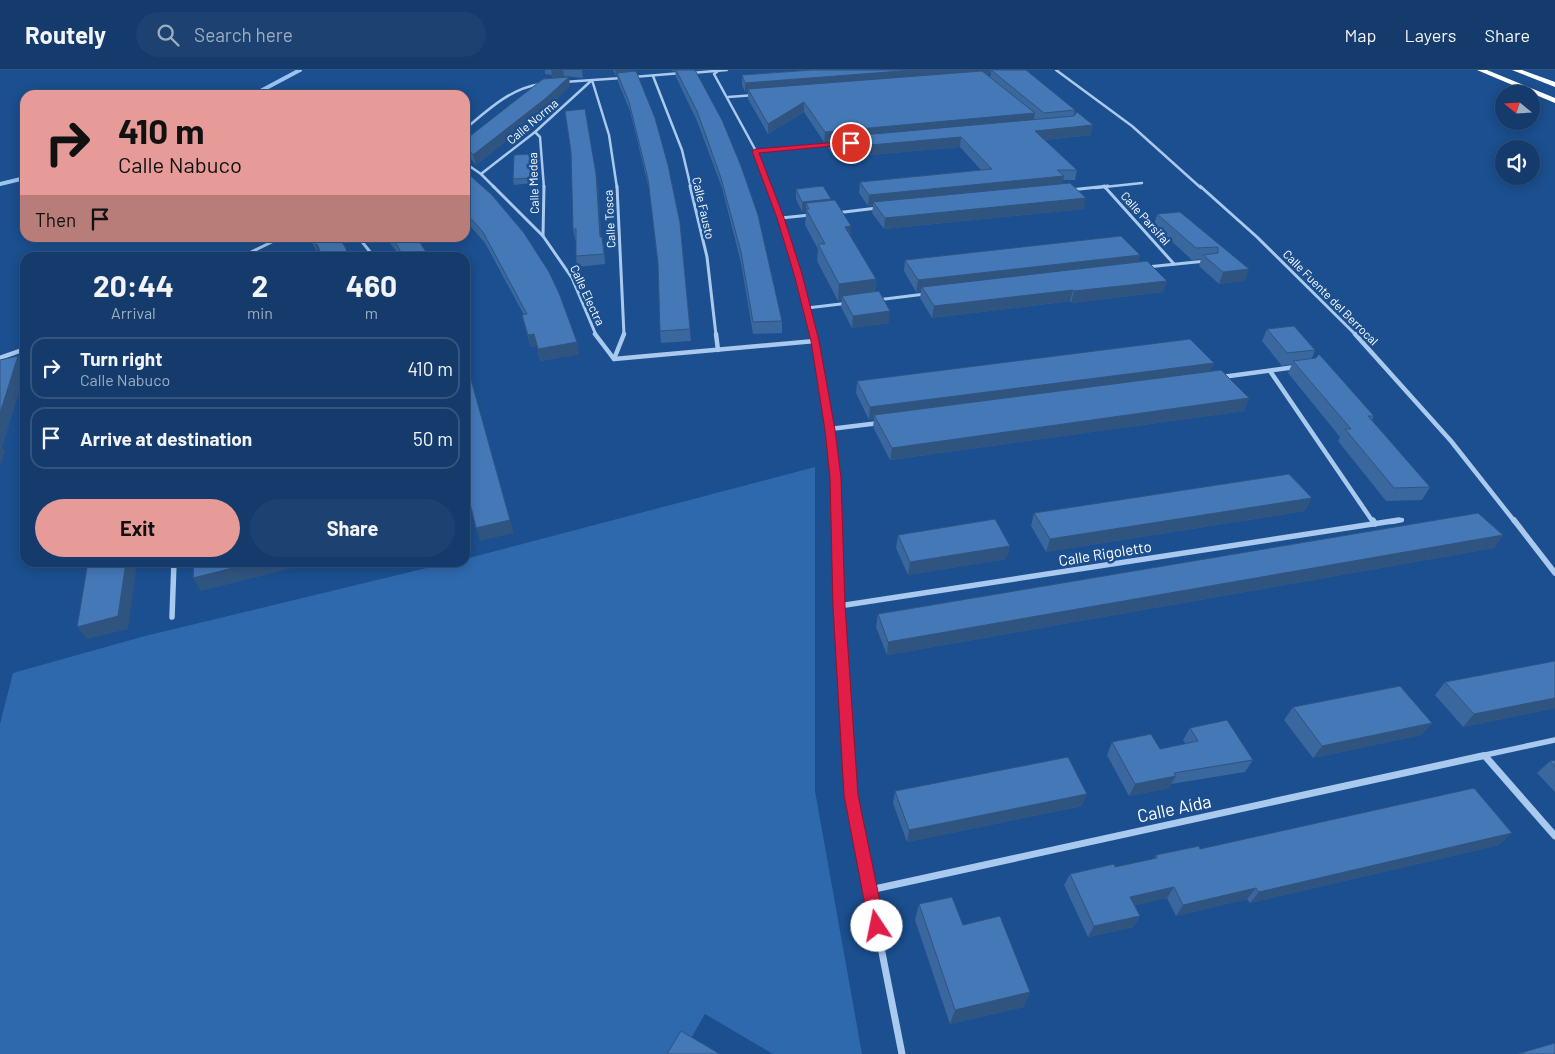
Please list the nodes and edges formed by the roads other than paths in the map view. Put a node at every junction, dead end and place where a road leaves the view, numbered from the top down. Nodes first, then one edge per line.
1 (718, 70) edge
2 (727, 70) edge
3 (1056, 70) edge
4 (1481, 70) edge
5 (1516, 70) edge
6 (1522, 70) edge
7 (653, 76) junction
8 (592, 80) junction
9 (555, 83) edge
10 (546, 84) edge
11 (1555, 85) edge
12 (757, 95) edge
13 (728, 97) junction
14 (1555, 101) edge
15 (470, 126) edge
16 (535, 132) junction
17 (844, 143) edge
18 (756, 151) junction
19 (470, 166) edge
20 (481, 174) junction
21 (1142, 183) dead end
22 (1104, 186) junction
23 (1064, 190) edge
24 (879, 208) edge
25 (830, 213) edge
26 (820, 214) edge
27 (781, 218) junction
28 (543, 236) junction
29 (272, 242) edge
30 (251, 252) edge
31 (1212, 261) edge
32 (1174, 264) junction
33 (1144, 268) edge
34 (926, 294) edge
35 (876, 300) edge
36 (856, 302) edge
37 (807, 308) junction
38 (815, 341) junction
39 (718, 350) junction
40 (20, 351) edge
41 (0, 358) edge
42 (614, 359) junction
43 (1299, 367) edge
44 (1270, 371) junction
45 (1212, 378) edge
46 (889, 422) edge
47 (830, 430) junction
48 (1402, 520) dead end
49 (1375, 524) junction
50 (174, 567) edge
51 (1555, 573) edge
52 (839, 606) junction
53 (172, 617) dead end
54 (1555, 740) edge
55 (1484, 755) junction
56 (1555, 836) edge
57 (870, 890) junction
58 (902, 1054) edge

1 - 2 street
1 - 7 street
1 - 13 street
3 - 51 street, Calle Fuente del Berrocal
4 - 14 highway
5 - 11 highway
6 - 11 highway
7 - 8 street
7 - 39 street, Calle Fausto
8 - 9 street
8 - 16 street, Calle Norma
8 - 42 street, Calle Tosca
10 - 15 street
12 - 13 street
13 - 18 street
16 - 20 street, Calle Norma
16 - 28 street, Calle Medea
17 - 18 street
18 - 27 street
19 - 20 street, Calle Electra
20 - 28 street, Calle Electra
21 - 22 street, Calle Parsifal
22 - 23 street, Calle Parsifal
22 - 32 street, Calle Parsifal
24 - 25 street
26 - 27 street
27 - 37 street
28 - 42 street, Calle Electra
29 - 30 street
31 - 32 street, Calle Parsifal
32 - 33 street, Calle Parsifal
34 - 35 street
36 - 37 street
37 - 38 street
38 - 39 street
38 - 47 street
39 - 42 street
40 - 41 street
43 - 44 street
44 - 45 street
44 - 49 street
46 - 47 street
47 - 52 street
48 - 49 street, Calle Rigoletto
49 - 52 street, Calle Rigoletto
50 - 53 street
52 - 57 street
54 - 55 street, Calle Aída
55 - 56 street
55 - 57 street, Calle Aída
57 - 58 street

